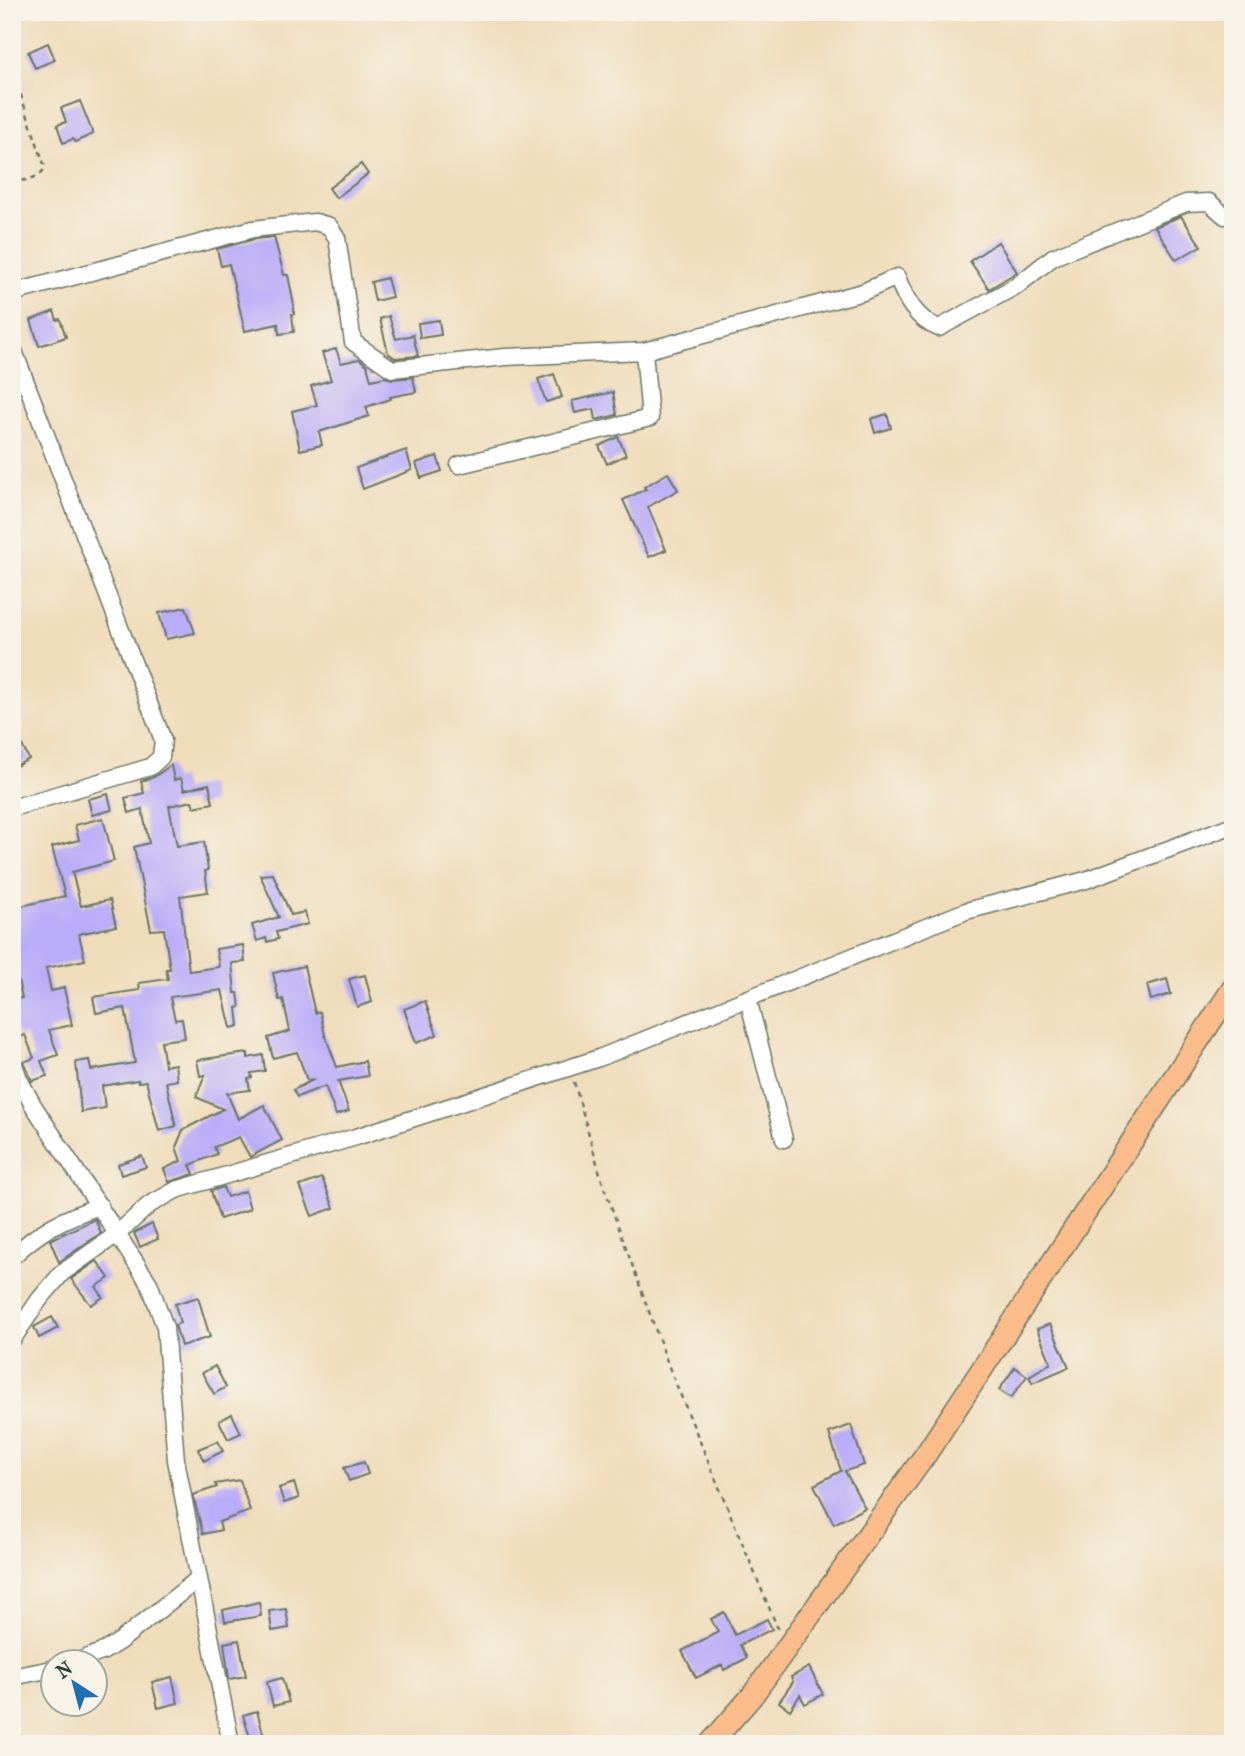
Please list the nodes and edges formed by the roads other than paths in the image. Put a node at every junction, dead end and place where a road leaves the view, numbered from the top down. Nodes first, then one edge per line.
1 (1225, 216) dead end
2 (12, 293) edge
3 (12, 346) edge
4 (644, 351) junction
5 (459, 465) dead end
6 (12, 808) edge
7 (1233, 825) edge
8 (1233, 989) edge
9 (748, 999) junction
10 (12, 1059) edge
11 (784, 1139) dead end
12 (100, 1206) junction
13 (117, 1234) junction
14 (12, 1257) edge
15 (12, 1340) edge
16 (198, 1579) junction
17 (108, 1648) edge
18 (38, 1672) edge
19 (12, 1677) edge
20 (230, 1744) edge
21 (710, 1744) edge

1 - 4 street
2 - 4 street
3 - 6 street
4 - 5 street
7 - 9 street
8 - 21 main road
9 - 11 street
9 - 13 street
10 - 12 street
12 - 13 street
12 - 14 street
13 - 15 street
13 - 16 street
16 - 17 street
16 - 20 street
18 - 19 street

